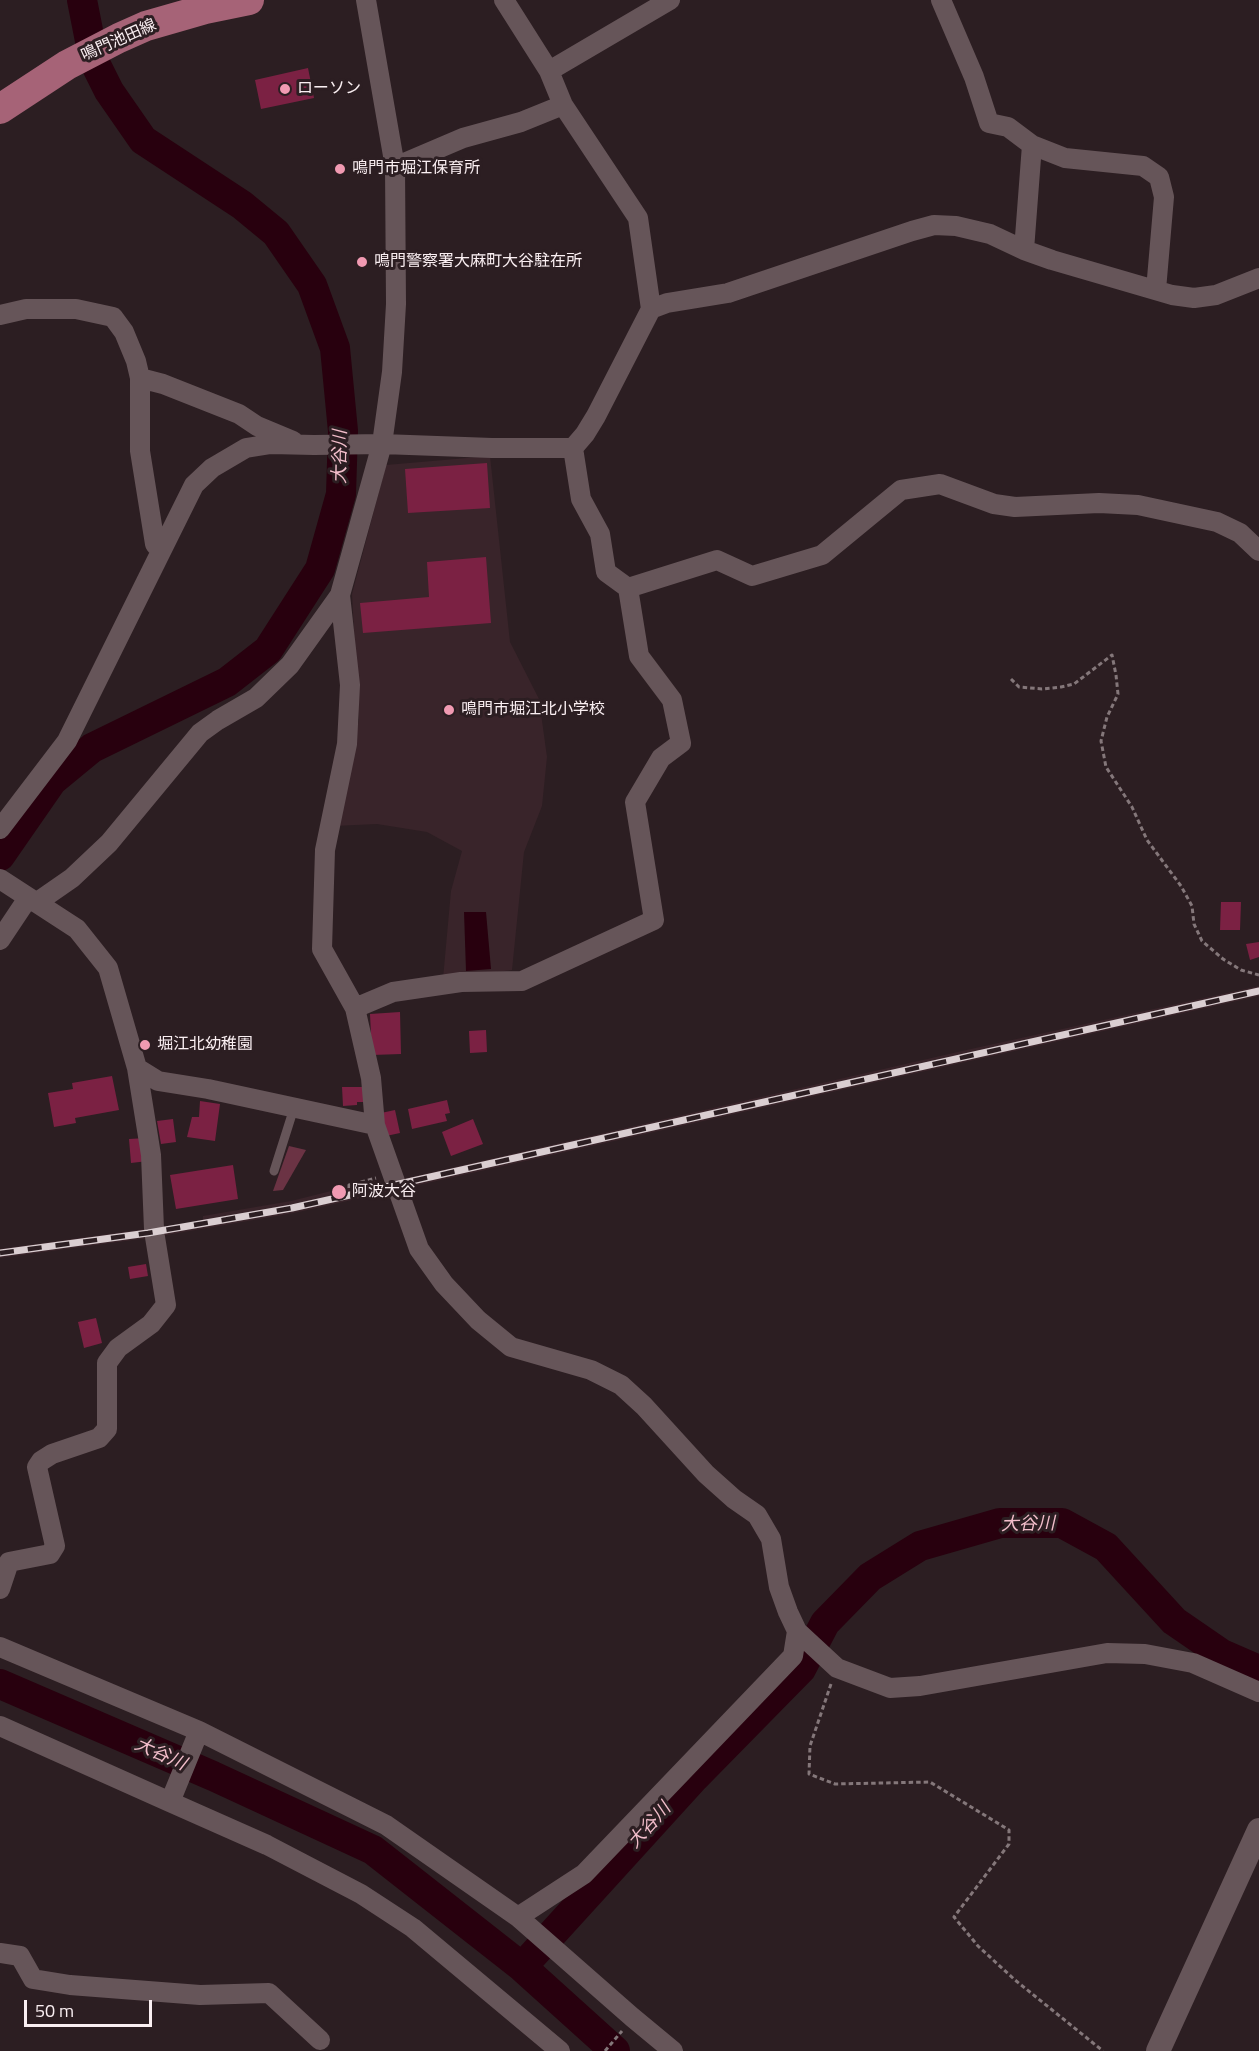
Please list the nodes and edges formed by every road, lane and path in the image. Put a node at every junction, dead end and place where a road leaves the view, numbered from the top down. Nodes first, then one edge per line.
1 (249, 0) edge
2 (366, 0) edge
3 (504, 0) edge
4 (670, 0) edge
5 (941, 0) edge
6 (549, 72) junction
7 (563, 105) junction
8 (0, 109) edge
9 (1032, 145) junction
10 (395, 167) junction
11 (1024, 250) junction
12 (1259, 278) edge
13 (1156, 290) junction
14 (651, 309) junction
15 (0, 315) edge
16 (140, 378) junction
17 (376, 444) junction
18 (307, 445) junction
19 (573, 448) junction
20 (160, 550) junction
21 (1259, 551) edge
22 (628, 588) junction
23 (340, 595) junction
24 (1011, 679) dead end
25 (0, 829) edge
26 (20, 892) edge
27 (0, 940) edge
28 (1259, 975) edge
29 (355, 1008) junction
30 (137, 1068) junction
31 (294, 1107) junction
32 (375, 1125) junction
33 (274, 1171) dead end
34 (393, 1174) junction
35 (349, 1188) dead end
36 (0, 1589) edge
37 (802, 1635) junction
38 (0, 1647) edge
39 (832, 1663) junction
40 (1259, 1692) edge
41 (0, 1726) edge
42 (197, 1735) junction
43 (171, 1800) junction
44 (1259, 1830) edge
45 (518, 1917) junction
46 (0, 1953) edge
47 (624, 2027) dead end
48 (320, 2040) dead end
49 (560, 2051) edge
50 (606, 2051) edge
51 (673, 2051) edge
52 (1103, 2051) edge
53 (1158, 2051) edge

1 - 8 main road, 鳴門池田線
2 - 10 street
3 - 6 street
4 - 6 street
5 - 9 street
6 - 7 street
7 - 10 street
7 - 14 street
9 - 11 street
9 - 13 street
10 - 17 street
11 - 13 street
11 - 14 street
12 - 13 street
14 - 19 street
15 - 16 street
16 - 18 street
16 - 20 street
17 - 18 street
17 - 19 street
17 - 23 street
18 - 20 street
19 - 22 street
20 - 25 street
21 - 22 street
22 - 29 street
23 - 26 street
23 - 29 street
24 - 28 path
26 - 27 street
26 - 30 street
29 - 32 street
30 - 31 street
30 - 36 street
31 - 32 street
31 - 33 lane
32 - 34 street
34 - 35 path
34 - 37 street
37 - 39 street
37 - 45 street
38 - 42 street
39 - 40 street
39 - 52 path
41 - 43 street
42 - 43 street
42 - 45 street
43 - 49 street
44 - 53 street
45 - 51 street
46 - 48 street
47 - 50 path

